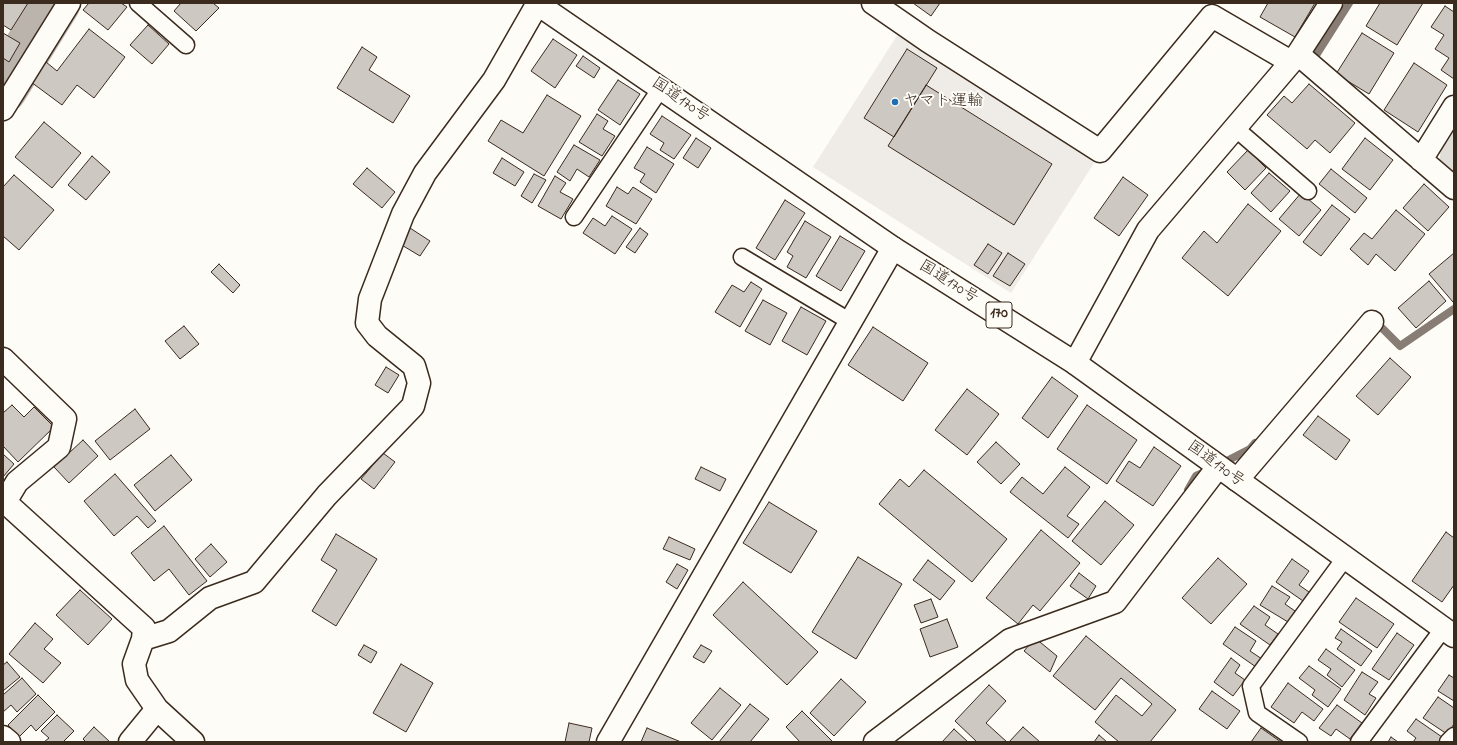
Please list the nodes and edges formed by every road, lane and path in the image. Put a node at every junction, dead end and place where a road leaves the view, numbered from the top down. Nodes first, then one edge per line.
1 (69, 3) edge
2 (138, 3) edge
3 (537, 3) edge
4 (873, 3) edge
5 (1331, 3) edge
6 (186, 45) dead end
7 (1294, 58) junction
8 (661, 88) junction
9 (1454, 107) edge
10 (3, 109) edge
11 (1235, 128) junction
12 (1421, 160) junction
13 (1454, 188) edge
14 (1308, 191) dead end
15 (574, 217) dead end
16 (893, 248) junction
17 (742, 257) dead end
18 (851, 322) junction
19 (1372, 322) dead end
20 (3, 359) edge
21 (1075, 363) junction
22 (1218, 467) junction
23 (1237, 480) junction
24 (4, 502) edge
25 (1345, 558) junction
26 (1449, 632) edge
27 (143, 639) junction
28 (157, 709) junction
29 (1454, 736) edge
30 (3, 737) edge
31 (9, 742) edge
32 (130, 742) edge
33 (194, 742) edge
34 (608, 742) edge
35 (875, 742) edge
36 (1299, 742) edge
37 (1359, 742) edge
38 (1448, 742) edge

1 - 10 main road
2 - 6 lane
3 - 8 main road, 国道170号 / 170
3 - 27 main road
4 - 7 main road
5 - 7 main road
7 - 11 main road
7 - 12 main road
8 - 15 lane
8 - 16 main road, 国道170号 / 170
9 - 12 main road
11 - 14 lane
11 - 21 main road
12 - 13 main road
16 - 18 main road
16 - 21 main road, 国道170号 / 170
17 - 18 lane
18 - 34 main road
19 - 23 main road
20 - 24 main road
21 - 22 main road, 国道170号 / 170
22 - 23 main road, 国道170号 / 170
22 - 35 main road
23 - 25 main road, 国道170号 / 170
24 - 27 main road
25 - 26 main road, 国道170号 / 170
25 - 36 lane
26 - 37 lane
27 - 28 main road
28 - 32 main road
28 - 33 main road
29 - 38 lane
30 - 31 main road

